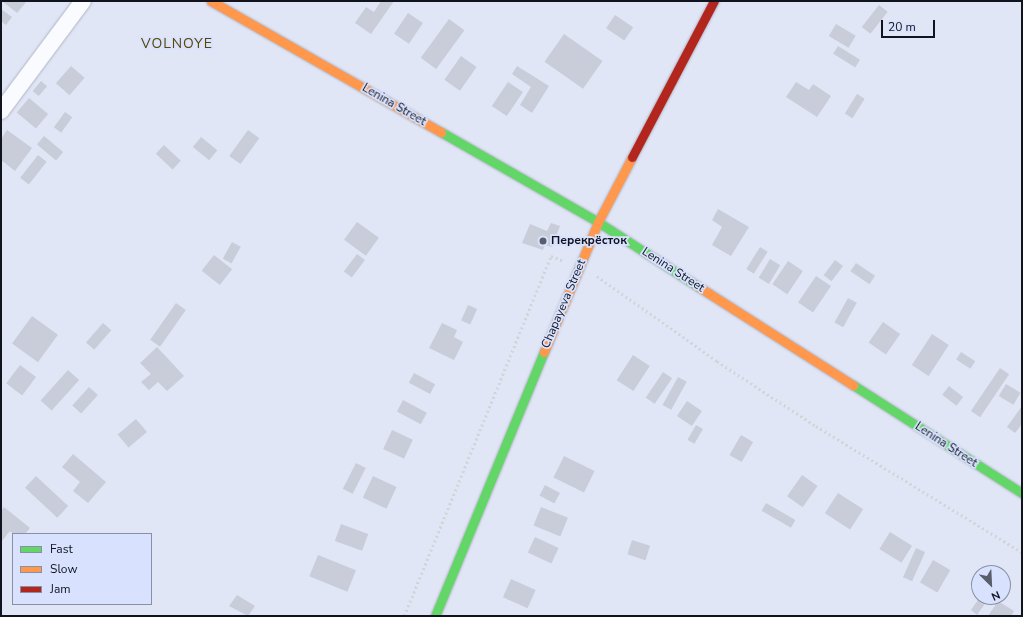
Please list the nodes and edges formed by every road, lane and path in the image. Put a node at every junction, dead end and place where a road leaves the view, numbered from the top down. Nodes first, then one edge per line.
1 (83, 1) edge
2 (211, 1) edge
3 (714, 1) edge
4 (1, 111) edge
5 (598, 222) junction
6 (565, 260) dead end
7 (593, 273) dead end
8 (1022, 493) edge
9 (1022, 552) edge
10 (404, 616) edge
11 (435, 616) edge

1 - 4 street
2 - 5 street, Lenina Street
3 - 5 street, Chapayeva Street
5 - 8 street, Lenina Street
5 - 11 street, Chapayeva Street
6 - 10 path
7 - 9 path

